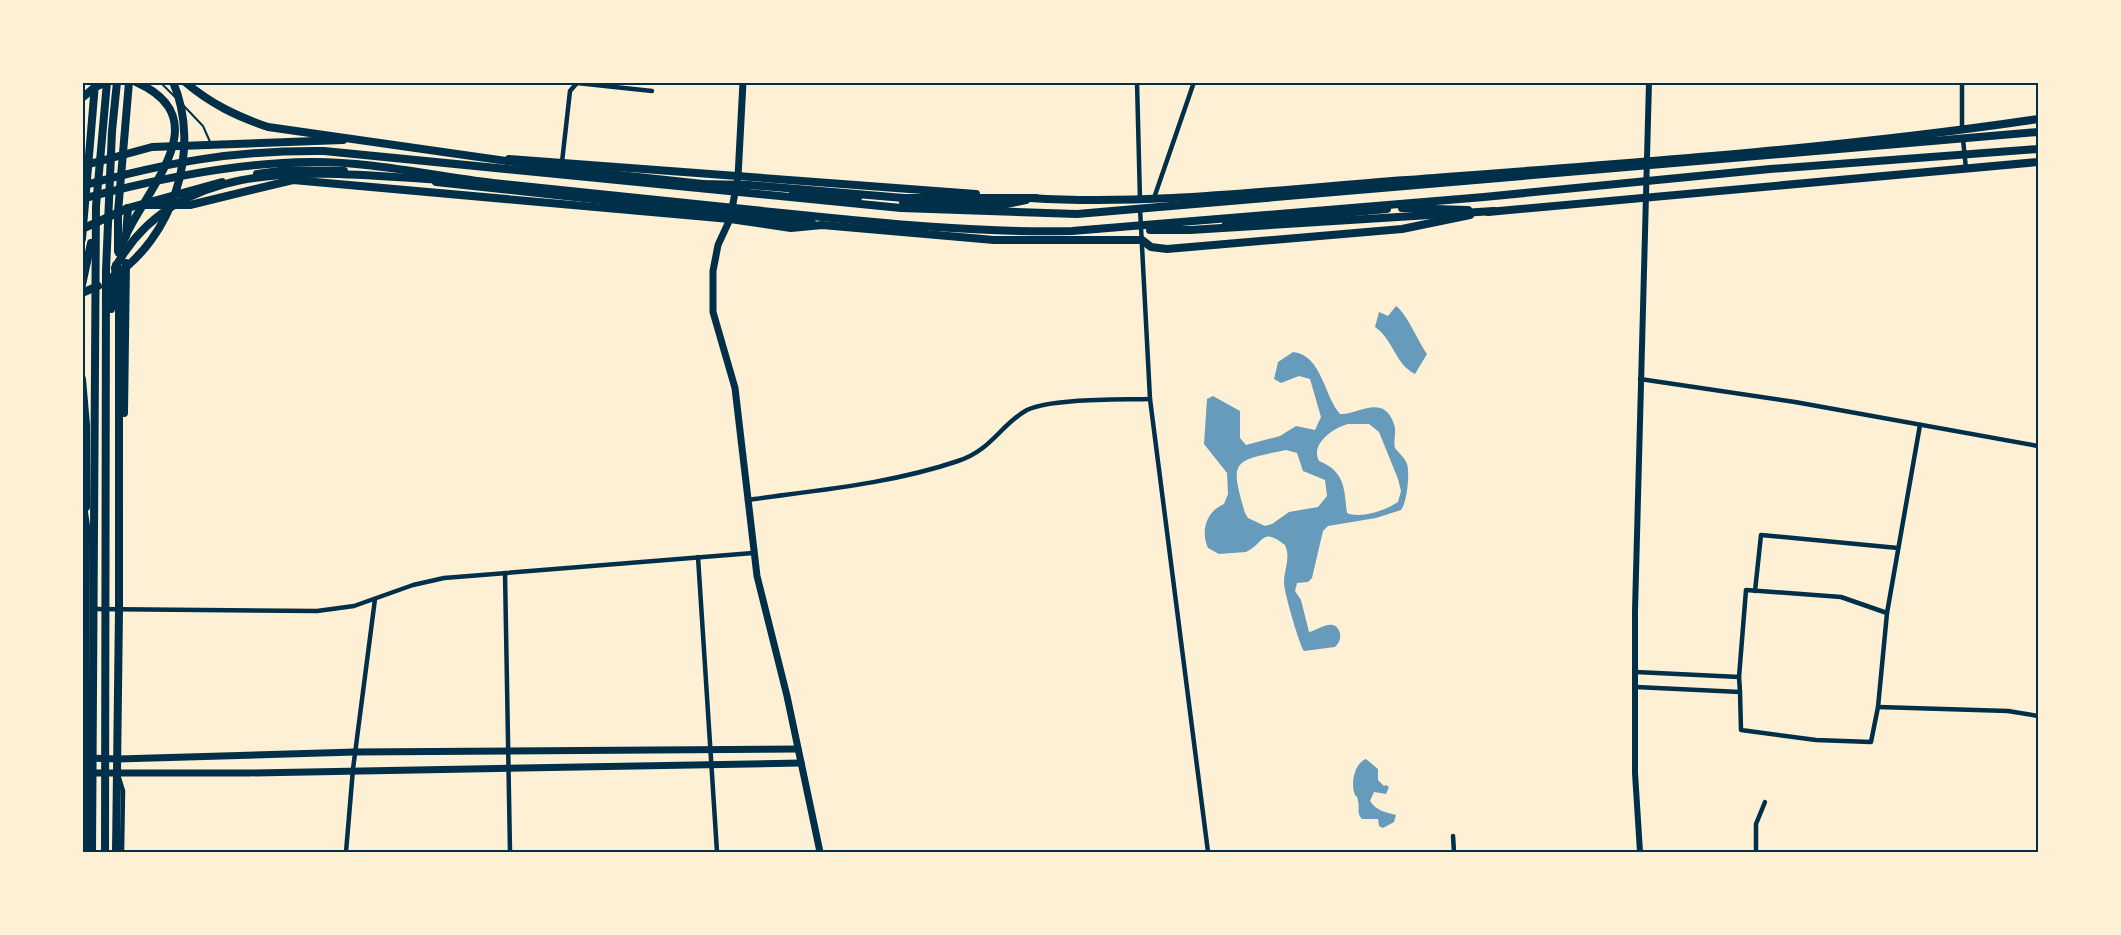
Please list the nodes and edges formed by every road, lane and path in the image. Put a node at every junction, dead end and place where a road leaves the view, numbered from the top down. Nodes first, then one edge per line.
1 (95, 82) edge
2 (107, 82) edge
3 (117, 82) edge
4 (129, 82) edge
5 (136, 82) edge
6 (160, 82) edge
7 (173, 82) edge
8 (185, 82) edge
9 (743, 82) edge
10 (1137, 82) edge
11 (1194, 82) edge
12 (1649, 82) edge
13 (1962, 82) edge
14 (652, 91) dead end
15 (82, 98) edge
16 (2038, 119) edge
17 (1962, 130) junction
18 (2038, 132) edge
19 (211, 144) junction
20 (2038, 149) edge
21 (123, 156) junction
22 (491, 159) junction
23 (1648, 161) junction
24 (562, 162) junction
25 (2038, 162) edge
26 (85, 164) edge
27 (1966, 169) junction
28 (264, 173) junction
29 (389, 176) junction
30 (738, 177) junction
31 (292, 180) junction
32 (630, 180) junction
33 (490, 182) junction
34 (82, 186) edge
35 (676, 186) junction
36 (736, 188) junction
37 (406, 189) junction
38 (1644, 197) junction
39 (1036, 198) junction
40 (1140, 198) junction
41 (1154, 198) junction
42 (82, 199) edge
43 (141, 205) junction
44 (96, 206) junction
45 (128, 208) junction
46 (1494, 211) junction
47 (118, 212) junction
48 (730, 216) junction
49 (1119, 228) junction
50 (83, 229) edge
51 (82, 238) edge
52 (1142, 240) junction
53 (116, 268) junction
54 (82, 285) edge
55 (82, 293) edge
56 (82, 379) edge
57 (1640, 379) junction
58 (1150, 399) junction
59 (83, 401) edge
60 (1920, 425) junction
61 (105, 441) junction
62 (2038, 446) edge
63 (119, 480) junction
64 (82, 498) edge
65 (747, 500) junction
66 (1898, 548) junction
67 (753, 553) junction
68 (698, 557) junction
69 (92, 571) junction
70 (505, 573) junction
71 (1755, 591) junction
72 (375, 599) junction
73 (86, 609) junction
74 (119, 610) junction
75 (1887, 613) junction
76 (1636, 672) junction
77 (1739, 677) junction
78 (1636, 687) junction
79 (1740, 692) junction
80 (1878, 706) junction
81 (2038, 716) edge
82 (798, 749) junction
83 (711, 750) junction
84 (509, 751) junction
85 (355, 752) junction
86 (84, 757) edge
87 (118, 759) junction
88 (801, 763) junction
89 (712, 765) junction
90 (508, 767) junction
91 (353, 769) junction
92 (117, 772) junction
93 (84, 773) edge
94 (1765, 802) dead end
95 (1453, 836) dead end
96 (85, 852) edge
97 (92, 852) edge
98 (105, 852) edge
99 (116, 852) edge
100 (122, 852) edge
101 (346, 852) edge
102 (510, 852) edge
103 (717, 852) edge
104 (819, 852) edge
105 (1208, 852) edge
106 (1454, 852) edge
107 (1640, 852) edge
108 (1756, 852) edge

1 - 26 main road
2 - 15 highway
2 - 44 highway
3 - 61 highway
4 - 21 main road
5 - 53 highway
6 - 19 lane
7 - 55 highway
8 - 32 highway
9 - 30 main road
10 - 40 street
11 - 41 street
12 - 23 street
13 - 17 street
14 - 24 street
16 - 17 main road
17 - 23 main road
17 - 27 street
18 - 35 highway
19 - 21 main road
19 - 22 main road
20 - 49 highway
21 - 26 main road
21 - 47 main road
22 - 24 main road
22 - 36 main road
23 - 38 street
23 - 41 main road
24 - 30 main road
25 - 27 main road
26 - 50 main road
27 - 38 main road
28 - 29 main road
28 - 31 main road
28 - 43 main road
29 - 37 main road
29 - 48 main road
30 - 36 main road
30 - 39 main road
31 - 37 main road
31 - 43 main road
32 - 34 highway
32 - 35 highway
33 - 42 highway
33 - 49 highway
33 - 53 highway
35 - 39 highway
36 - 39 main road
36 - 48 main road
37 - 48 main road
38 - 46 main road
38 - 57 street
39 - 40 main road
40 - 41 main road
40 - 52 street
43 - 45 main road
44 - 54 highway
44 - 69 highway
45 - 47 main road
45 - 63 main road
46 - 49 highway
46 - 52 main road
46 - 52 main road
47 - 50 main road
47 - 63 main road
48 - 52 main road
48 - 65 main road
50 - 51 main road
52 - 58 street
53 - 61 highway
56 - 59 main road
57 - 60 street
57 - 76 street
58 - 65 street
58 - 105 street
59 - 73 main road
60 - 62 street
60 - 66 street
61 - 98 highway
63 - 74 main road
64 - 69 highway
65 - 67 main road
66 - 71 street
66 - 75 street
67 - 68 street
67 - 82 main road
68 - 70 street
68 - 83 street
69 - 97 highway
70 - 72 street
70 - 84 street
71 - 75 street
71 - 77 street
72 - 74 street
72 - 85 street
73 - 74 street
73 - 86 main road
74 - 87 main road
75 - 80 street
76 - 77 street
76 - 78 street
77 - 79 street
78 - 79 street
78 - 107 street
79 - 80 street
80 - 81 street
82 - 83 main road
82 - 88 main road
83 - 84 main road
83 - 89 street
84 - 85 main road
84 - 90 street
85 - 87 main road
85 - 91 street
86 - 87 main road
86 - 93 main road
87 - 92 main road
88 - 89 main road
88 - 104 main road
89 - 90 main road
89 - 103 street
90 - 91 main road
90 - 102 street
91 - 92 main road
91 - 101 street
92 - 93 main road
92 - 99 main road
92 - 100 street
93 - 96 main road
94 - 108 street
95 - 106 street

